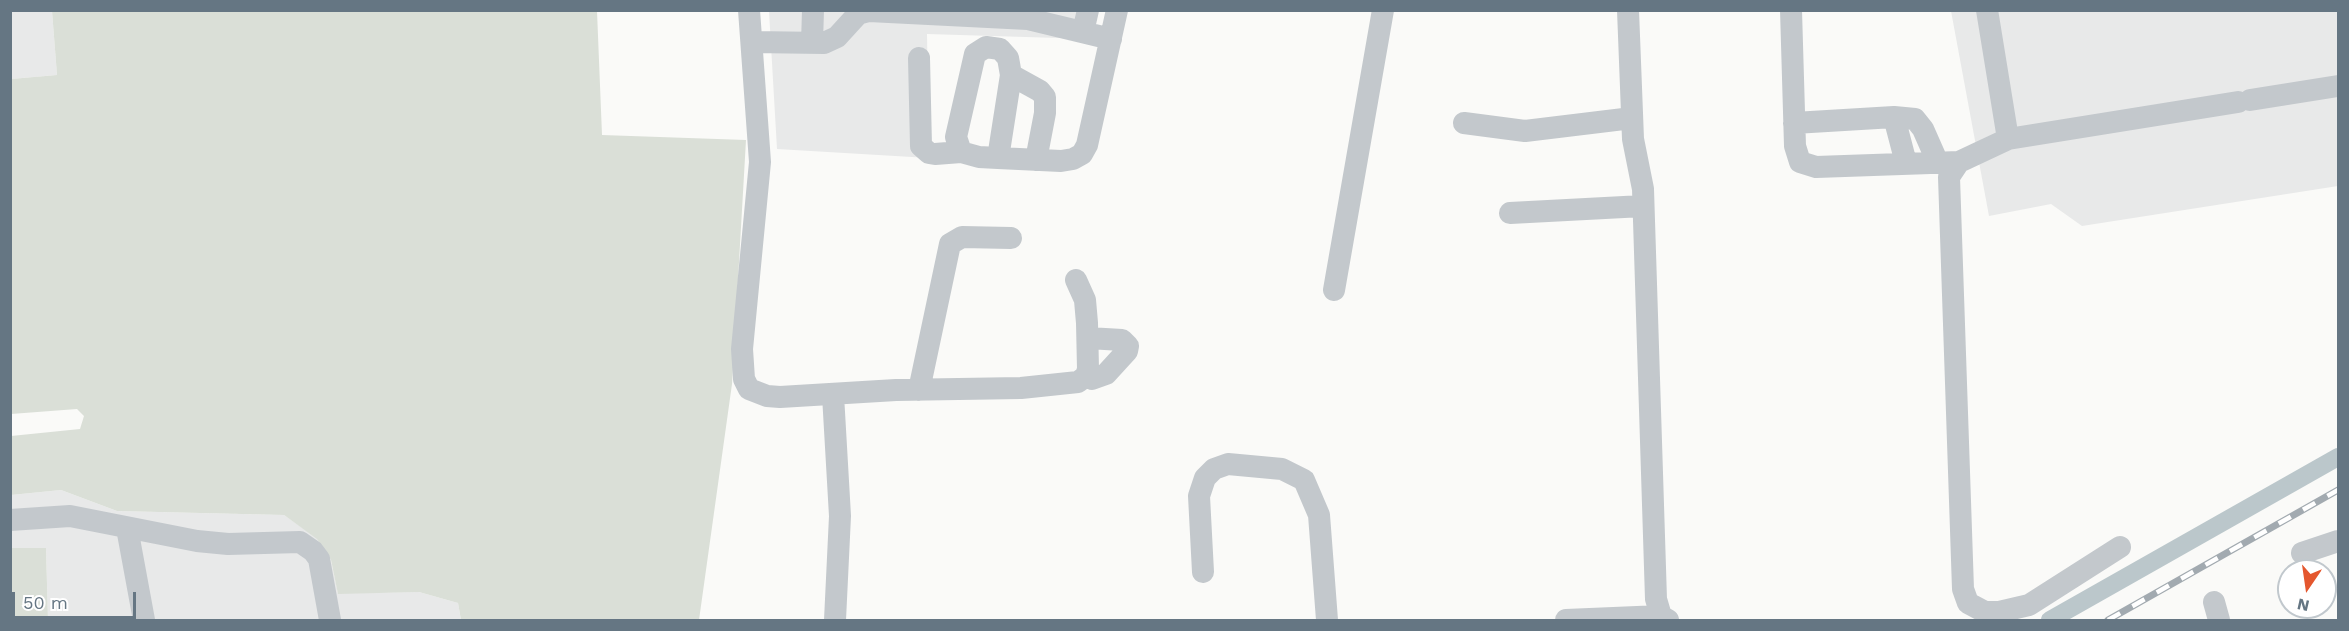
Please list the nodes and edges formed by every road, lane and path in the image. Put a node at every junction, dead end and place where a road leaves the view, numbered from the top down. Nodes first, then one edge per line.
1 (749, 10) edge
2 (813, 10) edge
3 (1117, 10) edge
4 (1383, 10) edge
5 (1628, 10) edge
6 (1791, 10) edge
7 (1987, 10) edge
8 (1085, 21) edge
9 (1110, 39) junction
10 (752, 42) junction
11 (813, 43) junction
12 (919, 58) dead end
13 (1011, 75) junction
14 (2338, 86) edge
15 (1894, 117) junction
16 (1632, 118) junction
17 (1464, 123) dead end
18 (1794, 123) junction
19 (2008, 139) junction
20 (961, 152) junction
21 (998, 158) junction
22 (1036, 160) junction
23 (1948, 162) junction
24 (1906, 163) junction
25 (1643, 206) junction
26 (1510, 213) dead end
27 (1011, 238) dead end
28 (1076, 280) dead end
29 (1334, 290) dead end
30 (1088, 338) junction
31 (1086, 376) junction
32 (919, 390) junction
33 (833, 394) junction
34 (10, 520) edge
35 (127, 528) junction
36 (2338, 541) edge
37 (2120, 547) dead end
38 (2302, 553) dead end
39 (1203, 572) dead end
40 (1664, 618) edge
41 (144, 621) edge
42 (330, 621) edge
43 (836, 621) edge
44 (1327, 621) edge
45 (1566, 621) edge

1 - 10 street
2 - 11 street
3 - 9 street
4 - 29 street
5 - 16 street
6 - 18 street
7 - 19 street
8 - 9 street
8 - 11 street
9 - 22 street
10 - 11 street
10 - 33 street
12 - 20 street
13 - 20 street
13 - 21 street
13 - 22 street
14 - 19 street
15 - 18 street
15 - 23 street
15 - 24 street
16 - 17 street
16 - 25 street
18 - 24 street
19 - 23 street
20 - 21 street
21 - 22 street
23 - 24 street
23 - 37 street
25 - 26 street
25 - 40 street
27 - 32 street
28 - 30 street
30 - 31 street
30 - 31 street
31 - 32 street
32 - 33 street
33 - 43 street
34 - 35 street
35 - 41 street
35 - 42 street
36 - 38 street
39 - 44 street
40 - 45 street

